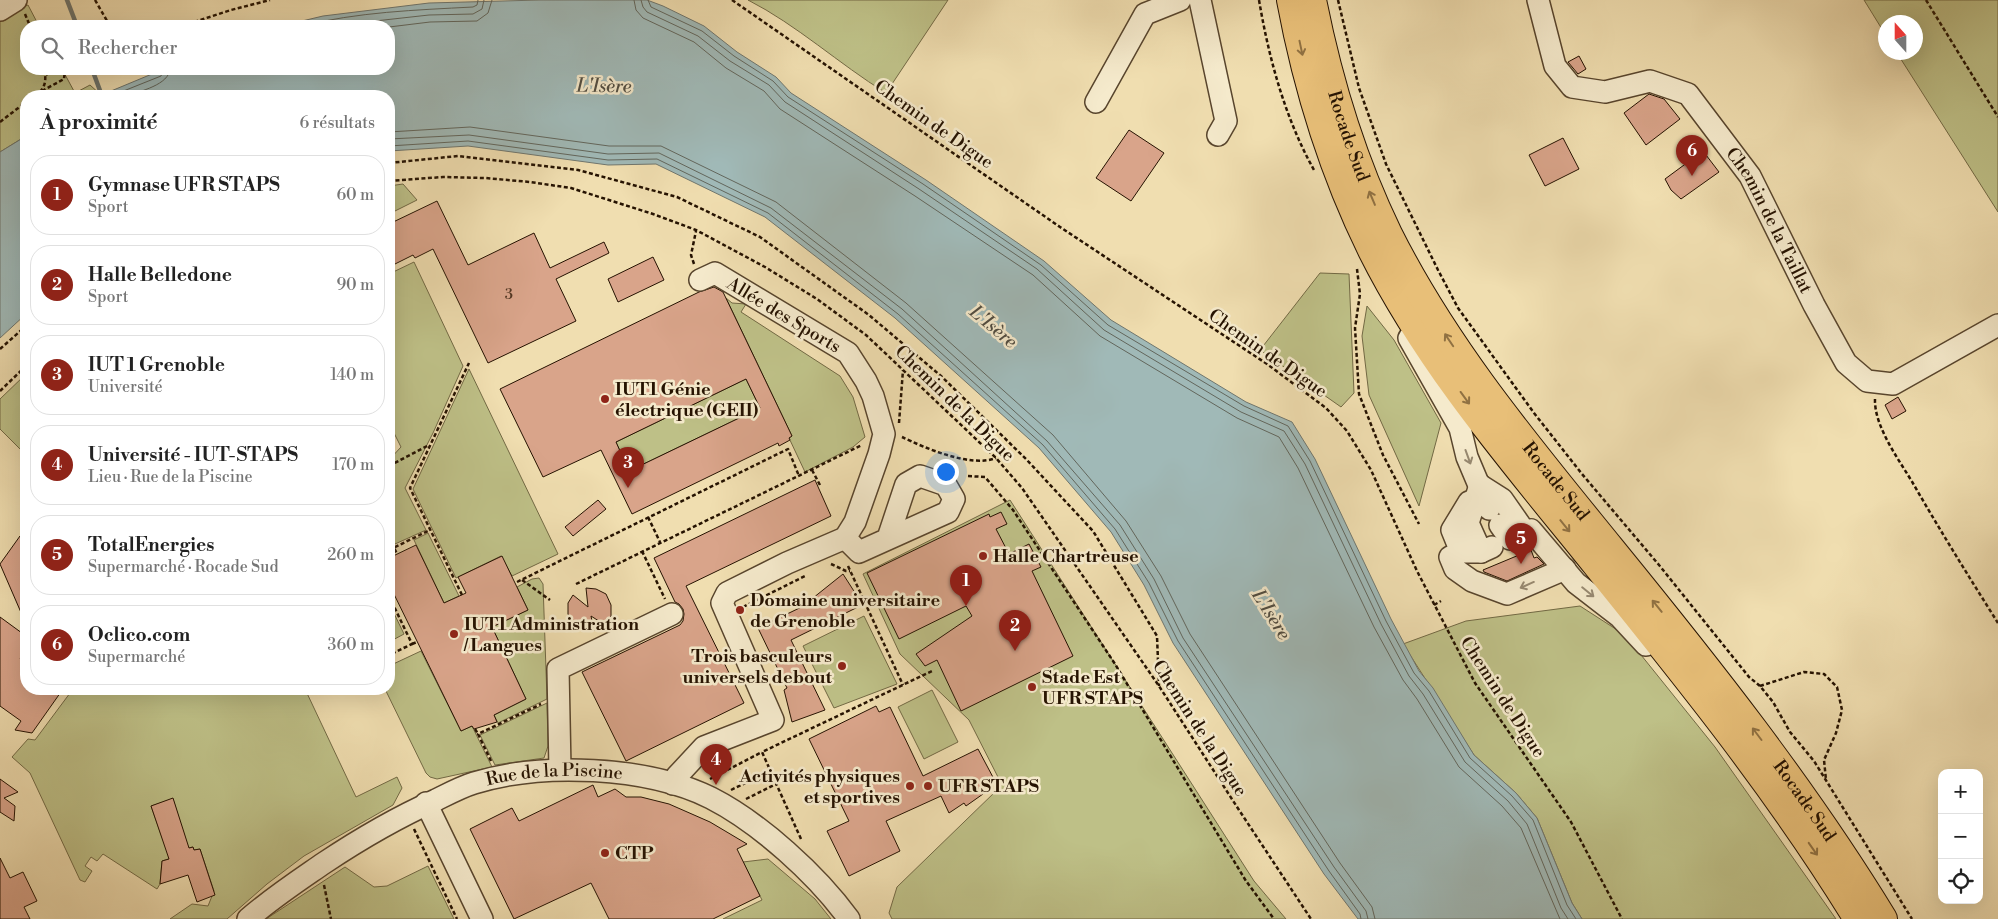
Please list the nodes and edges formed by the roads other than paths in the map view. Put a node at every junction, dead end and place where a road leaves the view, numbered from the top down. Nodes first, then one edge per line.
1 (16, 0) edge
2 (1180, 0) edge
3 (1200, 0) edge
4 (1290, 0) edge
5 (1312, 0) edge
6 (1538, 0) edge
7 (0, 10) edge
8 (1096, 102) dead end
9 (1218, 135) dead end
10 (1359, 223) junction
11 (700, 280) road end
12 (1998, 325) edge
13 (1480, 484) junction
14 (1506, 526) junction
15 (845, 538) junction
16 (888, 538) dead end
17 (1471, 552) junction
18 (1565, 569) junction
19 (672, 614) road end
20 (560, 769) junction
21 (673, 784) junction
22 (426, 803) junction
23 (1789, 815) junction
24 (248, 919) edge
25 (482, 919) edge
26 (849, 919) edge
27 (1858, 919) edge
28 (1884, 919) edge

1 - 7 street
2 - 8 street
3 - 9 street
4 -> 10 highway, Rocade Sud
28 -> 5 highway, Rocade Sud
6 - 12 street, Chemin de la Taillat
10 -> 13 street
10 -> 23 highway, Rocade Sud
11 - 15 street, Allée des Sports
13 - 14 street
13 - 14 street
13 - 17 street
14 - 17 street
14 - 18 street
15 - 16 street
15 - 21 street
18 -> 17 street
18 -> 23 street
19 - 20 street
20 - 21 street, Rue de la Piscine
20 - 22 street, Rue de la Piscine
21 - 26 street, Rue de la Piscine
22 - 24 street, Rue de la Piscine
22 - 25 street
23 -> 27 highway, Rocade Sud

